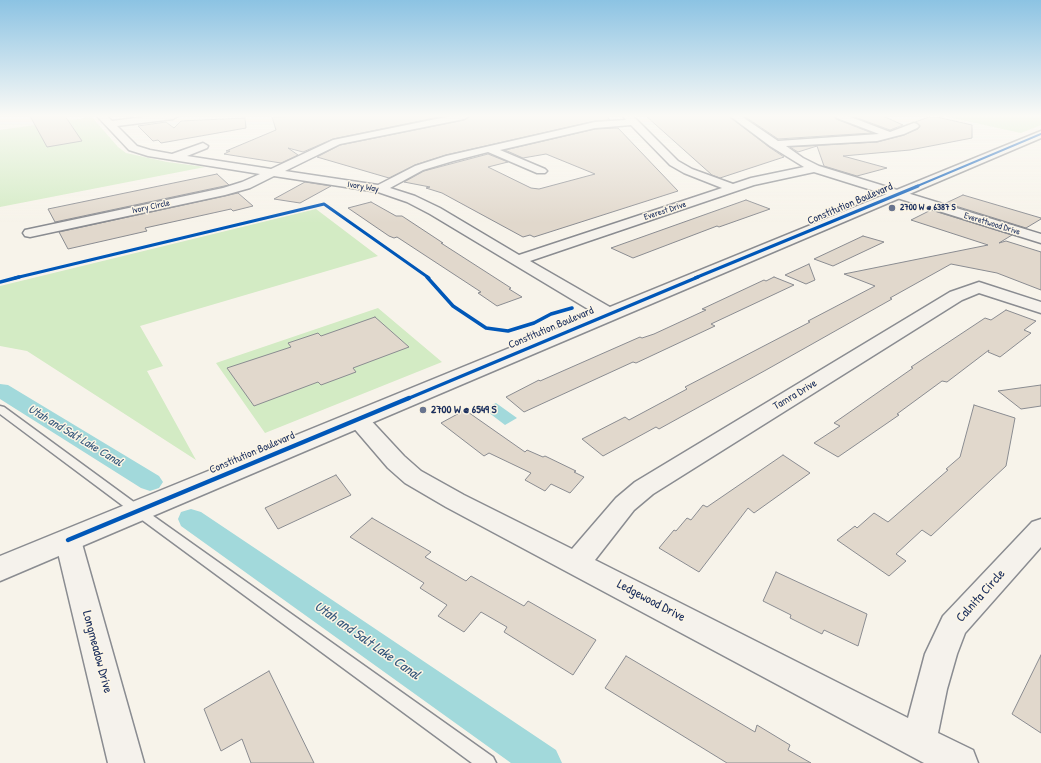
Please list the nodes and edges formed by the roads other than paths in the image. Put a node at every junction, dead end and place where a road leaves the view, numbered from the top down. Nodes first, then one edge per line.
1 (144, 152) edge
2 (189, 152) edge
3 (316, 152) edge
4 (478, 152) edge
5 (495, 152) edge
6 (663, 152) edge
7 (786, 152) edge
8 (998, 152) edge
9 (172, 158) junction
10 (815, 168) junction
11 (541, 171) dead end
12 (269, 173) junction
13 (733, 188) junction
14 (380, 189) junction
15 (896, 194) junction
16 (30, 233) dead end
17 (1041, 239) edge
18 (518, 260) junction
19 (1041, 308) edge
20 (609, 314) junction
21 (0, 409) edge
22 (357, 419) junction
23 (138, 511) junction
24 (1041, 529) edge
25 (68, 540) junction
26 (577, 563) junction
27 (0, 569) edge
28 (919, 742) junction
29 (126, 763) edge
30 (487, 763) edge
31 (960, 763) edge

1 - 9 street, Ivory Way
2 - 9 street
3 - 12 street, Ivory Circle
4 - 14 street
5 - 11 street
6 - 13 street
7 - 10 street, Everettwood Drive
8 - 15 main road, Constitution Boulevard
9 - 12 street, Ivory Way
10 - 13 street, Everest Drive
10 - 15 street, Everettwood Drive
12 - 14 street, Ivory Way
12 - 16 street, Ivory Circle
13 - 18 street, Everest Drive
14 - 18 street, Ivory Way
15 - 17 street, Everettwood Drive
15 - 20 main road, Constitution Boulevard
18 - 20 street, Ivory Way
19 - 26 street, Tamra Drive
20 - 22 main road, Constitution Boulevard
21 - 23 lane
22 - 23 main road, Constitution Boulevard
22 - 26 street, Ledgewood Drive
23 - 25 main road, Constitution Boulevard
23 - 30 lane
24 - 28 street, Calnita Circle
25 - 27 main road, Constitution Boulevard
25 - 29 street, Longmeadow Drive
26 - 28 street, Ledgewood Drive
28 - 31 street, Ledgewood Drive

